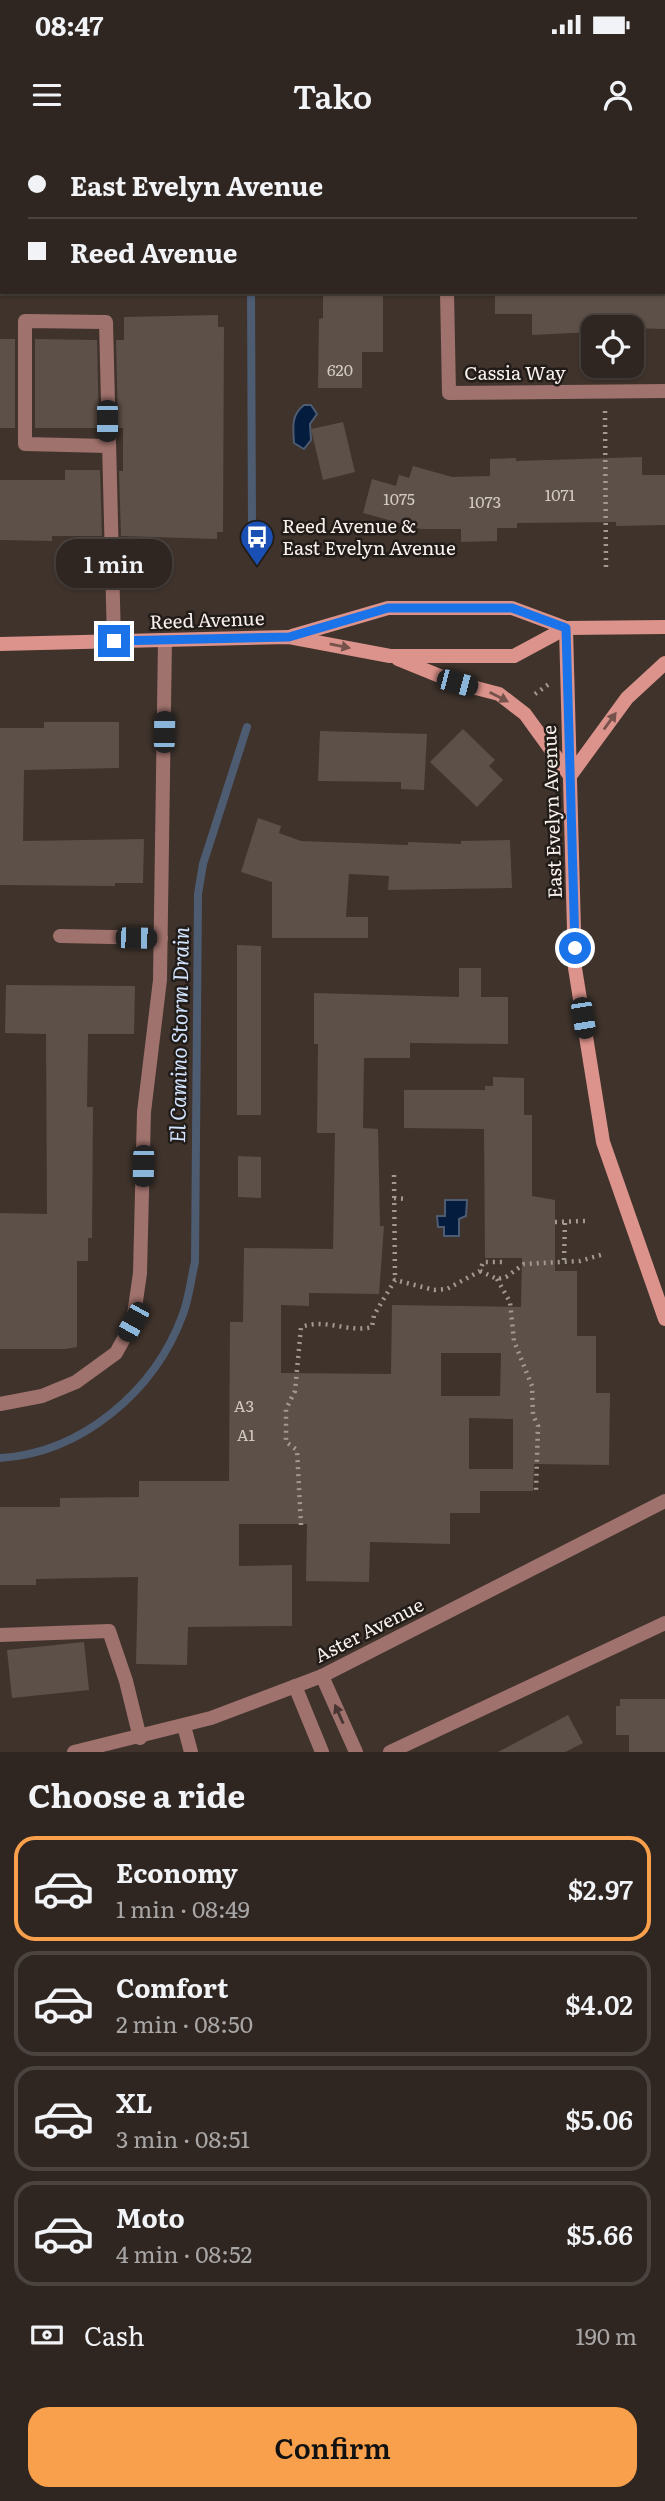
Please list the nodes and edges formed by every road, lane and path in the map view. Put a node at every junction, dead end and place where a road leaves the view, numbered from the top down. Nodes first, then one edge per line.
1 (447, 294) edge
2 (665, 391) edge
3 (605, 392) junction
4 (107, 446) junction
5 (606, 567) dead end
6 (665, 627) edge
7 (566, 628) junction
8 (289, 637) junction
9 (165, 640) junction
10 (114, 641) junction
11 (0, 644) edge
12 (390, 656) junction
13 (665, 663) edge
14 (553, 684) dead end
15 (535, 694) dead end
16 (570, 776) junction
17 (60, 936) dead end
18 (161, 938) junction
19 (394, 1175) dead end
20 (394, 1198) junction
21 (408, 1199) dead end
22 (565, 1221) junction
23 (585, 1221) dead end
24 (555, 1222) dead end
25 (604, 1254) dead end
26 (564, 1260) junction
27 (504, 1262) dead end
28 (480, 1271) junction
29 (497, 1279) junction
30 (395, 1280) junction
31 (665, 1319) edge
32 (0, 1404) edge
33 (536, 1490) dead end
34 (665, 1501) edge
35 (301, 1525) dead end
36 (665, 1623) edge
37 (0, 1635) edge
38 (322, 1676) junction
39 (295, 1686) junction
40 (184, 1726) junction
41 (140, 1738) junction
42 (74, 1752) edge
43 (191, 1752) edge
44 (322, 1752) edge
45 (356, 1752) edge
46 (390, 1752) edge

1 - 3 street, Cassia Way
2 - 3 street, Cassia Way
3 - 5 path
4 - 4 street
4 - 10 street
6 - 7 main road, Reed Avenue
7 - 8 main road, Reed Avenue
7 - 12 main road, Reed Avenue
7 - 16 main road, East Evelyn Avenue
8 - 9 main road, Reed Avenue
8 -> 12 main road, Reed Avenue
9 - 10 main road, Reed Avenue
9 - 18 street
10 - 11 main road, Reed Avenue
12 -> 16 main road
16 -> 13 main road
14 - 15 path
16 - 31 main road, East Evelyn Avenue
17 - 18 street
18 - 32 street
19 - 20 path
20 - 21 path
20 - 30 path
22 - 23 path
22 - 24 path
22 - 26 path
25 - 26 path
26 - 29 path
27 - 28 path
28 - 29 path
28 - 30 path
29 - 33 path
30 - 35 path
34 - 38 street, Aster Avenue
36 - 46 street
37 - 41 street
38 - 39 street, Aster Avenue
45 -> 38 street
39 - 40 street, Aster Avenue
39 - 44 street
40 - 41 street, Aster Avenue
40 - 43 street
41 - 42 street, Aster Avenue

